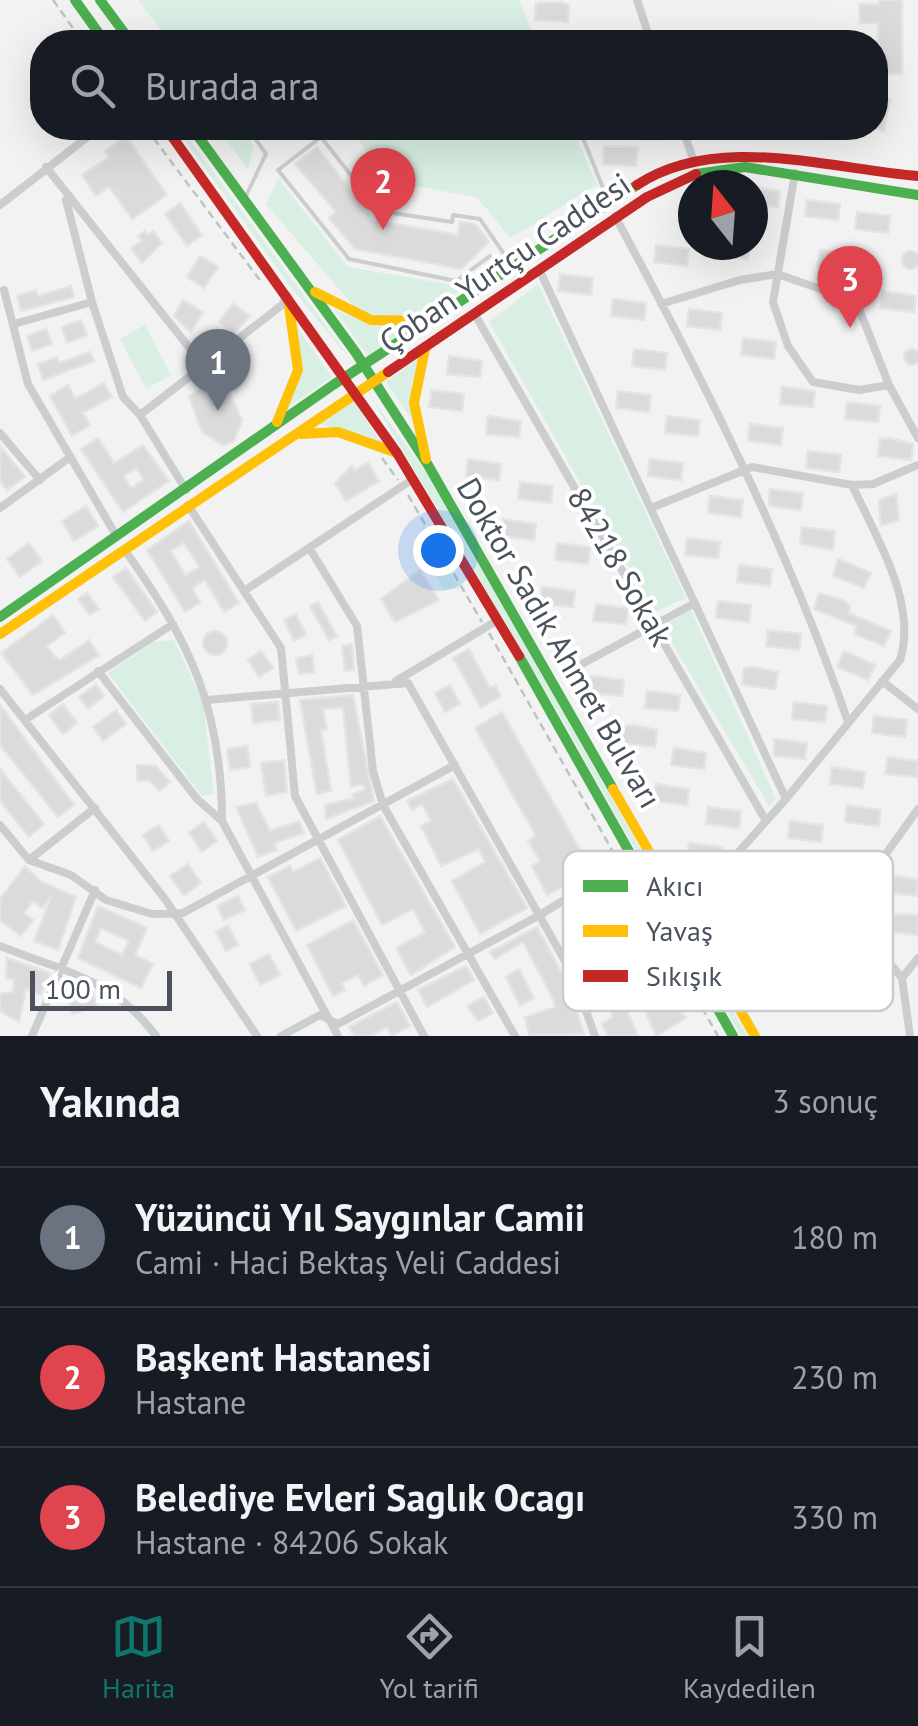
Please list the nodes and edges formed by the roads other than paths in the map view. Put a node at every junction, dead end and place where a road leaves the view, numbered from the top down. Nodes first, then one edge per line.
1 (75, 0) edge
2 (100, 0) edge
3 (637, 0) edge
4 (97, 30) edge
5 (122, 30) edge
6 (647, 30) edge
7 (82, 140) edge
8 (175, 140) edge
9 (201, 140) edge
10 (256, 140) edge
11 (317, 140) edge
12 (323, 140) edge
13 (583, 140) edge
14 (686, 140) edge
15 (694, 161) junction
16 (46, 167) junction
17 (795, 173) junction
18 (918, 176) edge
19 (64, 195) junction
20 (918, 195) edge
21 (244, 201) junction
22 (609, 204) junction
23 (0, 205) edge
24 (615, 216) junction
25 (490, 256) dead end
26 (513, 267) junction
27 (539, 269) junction
28 (778, 274) junction
29 (307, 287) junction
30 (4, 290) dead end
31 (287, 294) junction
32 (92, 302) junction
33 (661, 304) junction
34 (474, 314) junction
35 (435, 321) junction
36 (14, 324) junction
37 (425, 348) junction
38 (203, 365) junction
39 (365, 368) junction
40 (348, 378) junction
41 (373, 382) junction
42 (889, 385) junction
43 (357, 392) junction
44 (140, 414) junction
45 (271, 431) junction
46 (0, 433) edge
47 (918, 438) edge
48 (286, 439) junction
49 (397, 453) junction
50 (69, 458) junction
51 (428, 464) junction
52 (918, 464) edge
53 (742, 468) junction
54 (40, 480) junction
55 (408, 483) junction
56 (852, 485) junction
57 (186, 490) junction
58 (188, 505) junction
59 (0, 508) edge
60 (652, 508) junction
61 (117, 537) junction
62 (310, 548) junction
63 (124, 549) junction
64 (244, 591) junction
65 (695, 603) junction
66 (0, 617) edge
67 (498, 620) junction
68 (173, 624) junction
69 (653, 624) junction
70 (0, 634) edge
71 (580, 665) dead end
72 (98, 671) junction
73 (396, 681) junction
74 (882, 681) junction
75 (365, 686) junction
76 (0, 689) edge
77 (284, 692) junction
78 (208, 700) junction
79 (918, 709) edge
80 (25, 720) junction
81 (848, 722) junction
82 (455, 765) junction
83 (786, 799) junction
84 (384, 805) junction
85 (95, 808) junction
86 (918, 809) edge
87 (766, 820) junction
88 (222, 821) junction
89 (0, 825) edge
90 (317, 841) junction
91 (628, 851) edge
92 (649, 851) edge
93 (739, 851) edge
94 (888, 851) edge
95 (29, 860) junction
96 (250, 876) junction
97 (95, 890) junction
98 (563, 901) edge
99 (173, 912) junction
100 (540, 915) junction
101 (0, 946) edge
102 (468, 954) junction
103 (563, 958) edge
104 (918, 958) edge
105 (893, 967) edge
106 (60, 970) junction
107 (902, 978) junction
108 (397, 993) junction
109 (588, 1011) edge
110 (719, 1011) edge
111 (741, 1011) edge
112 (330, 1020) junction
113 (32, 1036) edge
114 (156, 1036) edge
115 (256, 1036) edge
116 (281, 1036) edge
117 (338, 1036) edge
118 (424, 1036) edge
119 (515, 1036) edge
120 (595, 1036) edge
121 (733, 1036) edge
122 (755, 1036) edge
123 (910, 1036) edge

1 - 4 main road
2 - 5 main road
3 - 6 street
7 - 16 street
8 - 31 main road
9 - 21 main road
10 - 21 lane
11 - 25 lane
12 - 26 lane
13 - 22 lane
14 - 15 street
15 - 18 main road, Çoban Yurtçu Caddesi
15 - 22 main road, Çoban Yurtçu Caddesi
16 - 19 street
16 - 23 street
17 - 20 main road, Çoban Yurtçu Caddesi
17 - 24 main road, Çoban Yurtçu Caddesi
17 - 28 street
19 - 32 street
19 - 38 street
21 - 29 main road
22 - 26 main road, Çoban Yurtçu Caddesi
24 - 27 main road, Çoban Yurtçu Caddesi
24 - 33 street
26 - 35 main road, Çoban Yurtçu Caddesi
27 - 34 main road, Çoban Yurtçu Caddesi
27 - 60 street
28 - 33 street
28 - 42 street
28 - 42 street
29 - 35 main road
29 - 39 main road
30 - 36 street
31 - 38 street
31 - 40 main road
31 - 45 main road
32 - 36 street
32 - 44 street
33 - 53 street
34 - 37 main road, Çoban Yurtçu Caddesi
34 - 69 street, 84218 Sokak
35 - 39 main road, Çoban Yurtçu Caddesi
36 - 50 street
37 - 41 main road, Çoban Yurtçu Caddesi
37 - 51 main road
38 - 44 street
39 - 40 main road, Çoban Yurtçu Caddesi
39 - 41 main road, Doktor Sadık Ahmet Bulvarı
40 - 43 main road, Doktor Sadık Ahmet Bulvarı
40 - 45 main road, Çoban Yurtçu Caddesi
41 - 43 main road, Çoban Yurtçu Caddesi
41 - 51 main road, Doktor Sadık Ahmet Bulvarı
42 - 47 street
43 - 48 main road, Çoban Yurtçu Caddesi
43 - 49 main road, Doktor Sadık Ahmet Bulvarı
44 - 57 street
45 - 57 main road, Çoban Yurtçu Caddesi
46 - 54 street
48 - 49 main road
48 - 58 main road, Çoban Yurtçu Caddesi
49 - 55 main road, Doktor Sadık Ahmet Bulvarı
50 - 54 street
50 - 61 street
51 - 92 main road, Doktor Sadık Ahmet Bulvarı
52 - 56 street
53 - 56 street
53 - 60 street
53 - 81 street
54 - 59 street
55 - 62 street
55 - 67 main road, Doktor Sadık Ahmet Bulvarı
56 - 74 street
57 - 61 main road, Çoban Yurtçu Caddesi
58 - 63 main road, Çoban Yurtçu Caddesi
58 - 64 street
60 - 65 street
61 - 66 main road, Çoban Yurtçu Caddesi
62 - 64 street
62 - 75 street
63 - 68 street
63 - 70 main road, Çoban Yurtçu Caddesi
64 - 77 street
65 - 69 street
65 - 83 street
67 - 73 street
67 - 91 main road, Doktor Sadık Ahmet Bulvarı
68 - 72 street
68 - 78 street
69 - 71 street
69 - 87 street, 84218 Sokak
72 - 80 street
72 - 88 street
73 - 75 street
73 - 82 street
74 - 79 street
74 - 81 street
75 - 77 street
75 - 84 street
76 - 80 street
77 - 78 street
77 - 90 street
78 - 88 street
80 - 85 street
81 - 83 street
82 - 84 street
82 - 100 street
83 - 87 street
84 - 90 street
84 - 102 street
85 - 95 street
85 - 99 street
86 - 94 street
87 - 93 street
88 - 96 street
89 - 95 street
90 - 96 street
90 - 108 street
95 - 97 street
96 - 99 street
96 - 112 street
97 - 99 street
97 - 106 street
98 - 100 street
99 - 115 street
100 - 102 street
100 - 103 street
101 - 106 street
102 - 108 street
102 - 119 street
104 - 107 street
105 - 107 street
106 - 113 street
106 - 114 street
107 - 123 street
108 - 112 street
108 - 118 street
109 - 120 street
110 - 121 main road, Doktor Sadık Ahmet Bulvarı
111 - 122 main road, Doktor Sadık Ahmet Bulvarı
112 - 116 street
112 - 117 street

